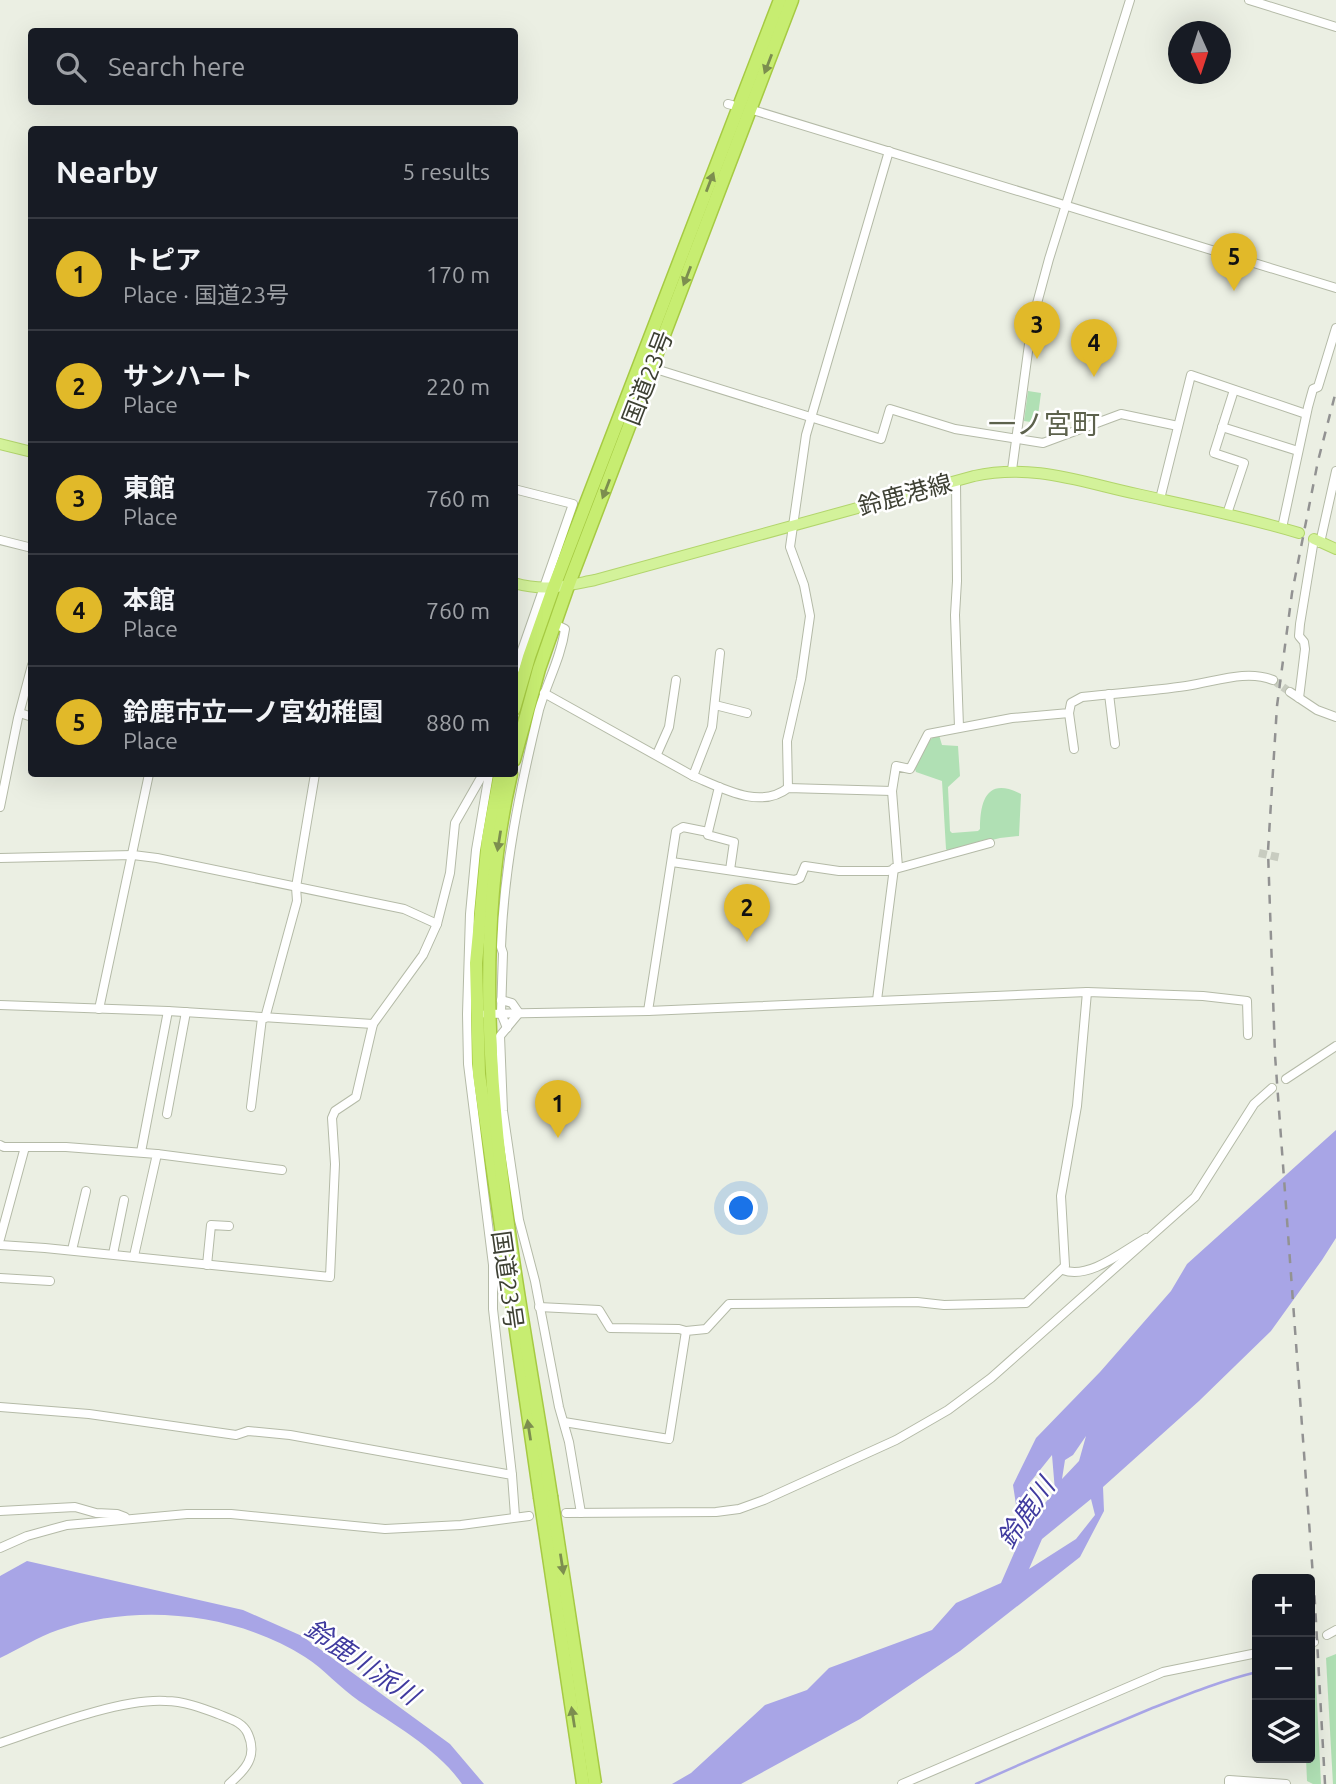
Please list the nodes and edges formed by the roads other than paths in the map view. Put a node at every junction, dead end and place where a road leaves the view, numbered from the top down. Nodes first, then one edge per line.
1 (780, 0) edge
2 (792, 0) edge
3 (1130, 0) edge
4 (1249, 0) edge
5 (1336, 27) edge
6 (756, 111) dead end
7 (889, 152) junction
8 (1065, 207) junction
9 (1336, 288) edge
10 (1336, 328) edge
11 (662, 370) dead end
12 (1234, 390) junction
13 (1306, 414) junction
14 (810, 417) junction
15 (1178, 426) junction
16 (1222, 427) junction
17 (1016, 439) junction
18 (0, 444) edge
19 (28, 451) edge
20 (1298, 451) junction
21 (1012, 470) junction
22 (1336, 471) edge
23 (956, 481) junction
24 (518, 490) edge
25 (1160, 499) junction
26 (1227, 514) junction
27 (792, 527) junction
28 (1282, 528) junction
29 (1299, 533) dead end
30 (0, 540) edge
31 (1317, 541) junction
32 (28, 547) edge
33 (1336, 550) edge
34 (518, 584) edge
35 (568, 586) junction
36 (548, 589) junction
37 (555, 624) junction
38 (720, 653) dead end
39 (518, 663) edge
40 (676, 680) dead end
41 (1273, 680) tunnel mouth
42 (28, 681) edge
43 (1290, 692) tunnel mouth
44 (544, 693) junction
45 (1109, 694) junction
46 (518, 695) edge
47 (1299, 698) junction
48 (715, 705) junction
49 (20, 713) junction
50 (747, 713) dead end
51 (1069, 713) junction
52 (28, 716) edge
53 (1336, 717) edge
54 (959, 727) junction
55 (1115, 744) dead end
56 (518, 746) edge
57 (1073, 749) dead end
58 (657, 754) junction
59 (693, 776) junction
60 (148, 777) edge
61 (314, 777) edge
62 (480, 777) edge
63 (488, 777) edge
64 (498, 777) edge
65 (510, 777) edge
66 (719, 787) junction
67 (788, 788) junction
68 (892, 790) junction
69 (0, 807) edge
70 (708, 832) junction
71 (990, 843) dead end
72 (133, 855) junction
73 (0, 858) edge
74 (673, 863) junction
75 (896, 868) junction
76 (730, 870) junction
77 (296, 887) junction
78 (437, 924) junction
79 (495, 947) junction
80 (1087, 992) junction
81 (501, 1000) junction
82 (877, 1000) junction
83 (0, 1005) edge
84 (99, 1009) junction
85 (168, 1011) junction
86 (648, 1011) junction
87 (186, 1012) junction
88 (519, 1013) junction
89 (489, 1014) junction
90 (264, 1018) junction
91 (373, 1024) junction
92 (507, 1028) junction
93 (1248, 1035) dead end
94 (1336, 1046) edge
95 (1286, 1079) dead end
96 (1272, 1088) dead end
97 (251, 1107) dead end
98 (167, 1114) dead end
99 (0, 1145) edge
100 (24, 1147) junction
101 (141, 1153) junction
102 (157, 1154) junction
103 (282, 1170) dead end
104 (86, 1191) dead end
105 (124, 1200) dead end
106 (229, 1226) dead end
107 (1158, 1231) junction
108 (0, 1239) edge
109 (0, 1245) edge
110 (72, 1250) junction
111 (113, 1254) junction
112 (134, 1256) junction
113 (207, 1265) junction
114 (1063, 1270) junction
115 (0, 1278) edge
116 (50, 1281) dead end
117 (539, 1307) junction
118 (686, 1331) junction
119 (0, 1407) edge
120 (564, 1422) junction
121 (512, 1475) junction
122 (546, 1497) junction
123 (0, 1511) edge
124 (566, 1513) dead end
125 (581, 1513) junction
126 (514, 1516) junction
127 (529, 1516) dead end
128 (127, 1518) junction
129 (0, 1548) edge
130 (1336, 1630) edge
131 (1327, 1635) dead end
132 (1252, 1654) edge
133 (0, 1743) edge
134 (229, 1784) edge
135 (583, 1784) edge
136 (596, 1784) edge
137 (902, 1784) edge
138 (1229, 1784) edge
139 (1286, 1784) edge

36 -> 1 highway, 国道23号
2 -> 35 highway, 国道23号
3 - 8 street
4 - 5 street
6 - 7 street
7 - 8 street
7 - 14 street
8 - 9 street
8 - 17 street
10 - 13 street
11 - 14 street
12 - 13 street
12 - 15 street
12 - 16 street
13 - 20 street
14 - 17 street
14 - 27 street
15 - 17 street
15 - 25 street
16 - 20 street
16 - 26 street
17 - 21 street
18 - 19 main road
20 - 28 street
21 - 23 main road, 鈴鹿港線
21 - 25 main road, 鈴鹿港線
22 - 31 street
23 - 27 main road, 鈴鹿港線
23 - 54 street
24 - 36 street
25 - 26 main road, 鈴鹿港線
26 - 28 main road, 鈴鹿港線
27 - 35 main road, 鈴鹿港線
27 - 67 street
28 - 29 main road, 鈴鹿港線
30 - 32 street
31 - 33 main road
31 - 47 street
34 - 36 main road, 鈴鹿港線
35 - 36 main road, 鈴鹿港線
35 - 37 highway, 国道23号
36 - 39 street
36 - 46 highway, 国道23号
37 - 44 street
37 - 56 highway, 国道23号
38 - 48 street
40 - 58 street
41 - 45 street
42 - 49 street
43 - 47 street
44 - 58 street
44 - 79 street
45 - 51 street
45 - 55 street
47 - 53 street
48 - 50 street
48 - 59 street
49 - 52 street
49 - 69 street
51 - 54 street
51 - 57 street
54 - 68 street
58 - 59 street
59 - 66 street
60 - 72 street
61 - 77 street
62 - 78 street
63 - 121 street
64 - 89 highway, 国道23号
65 -> 79 highway, 国道23号
66 - 67 street
66 - 70 street
67 - 68 street
68 - 75 street
70 - 74 street
70 - 76 street
71 - 75 street
72 - 73 street
72 - 77 street
72 - 84 street
74 - 76 street
74 - 86 street
75 - 76 street
75 - 82 street
77 - 78 street
77 - 90 street
78 - 91 street
79 - 81 street
79 - 89 highway, 国道23号
80 - 82 street
80 - 93 street
80 - 114 street
81 - 88 street
81 - 89 street
82 - 86 street
83 - 84 street
84 - 85 street
85 - 87 street
85 - 101 street
86 - 88 street
87 - 90 street
87 - 98 street
88 - 89 street
88 - 92 street
89 - 92 street
89 - 122 highway, 国道23号
90 - 91 street
90 - 97 street
91 - 113 street
92 - 117 street
94 - 95 street
96 - 107 street
99 - 100 street
100 - 101 street
100 - 108 street
101 - 102 street
102 - 103 street
102 - 112 street
104 - 110 street
105 - 111 street
106 - 113 street
107 - 114 street
107 - 125 street
109 - 110 street
110 - 111 street
111 - 112 street
112 - 113 street
114 - 118 street
115 - 116 street
117 - 118 street
117 - 120 street
118 - 120 street
119 - 121 street
120 - 125 street
121 - 126 street
135 -> 122 highway, 国道23号, bridge
122 -> 136 highway, 国道23号, bridge
123 - 128 street
124 - 125 street
126 - 127 street
126 - 128 street
128 - 129 street
130 - 131 street
132 - 137 street
133 - 134 street
138 - 139 street

